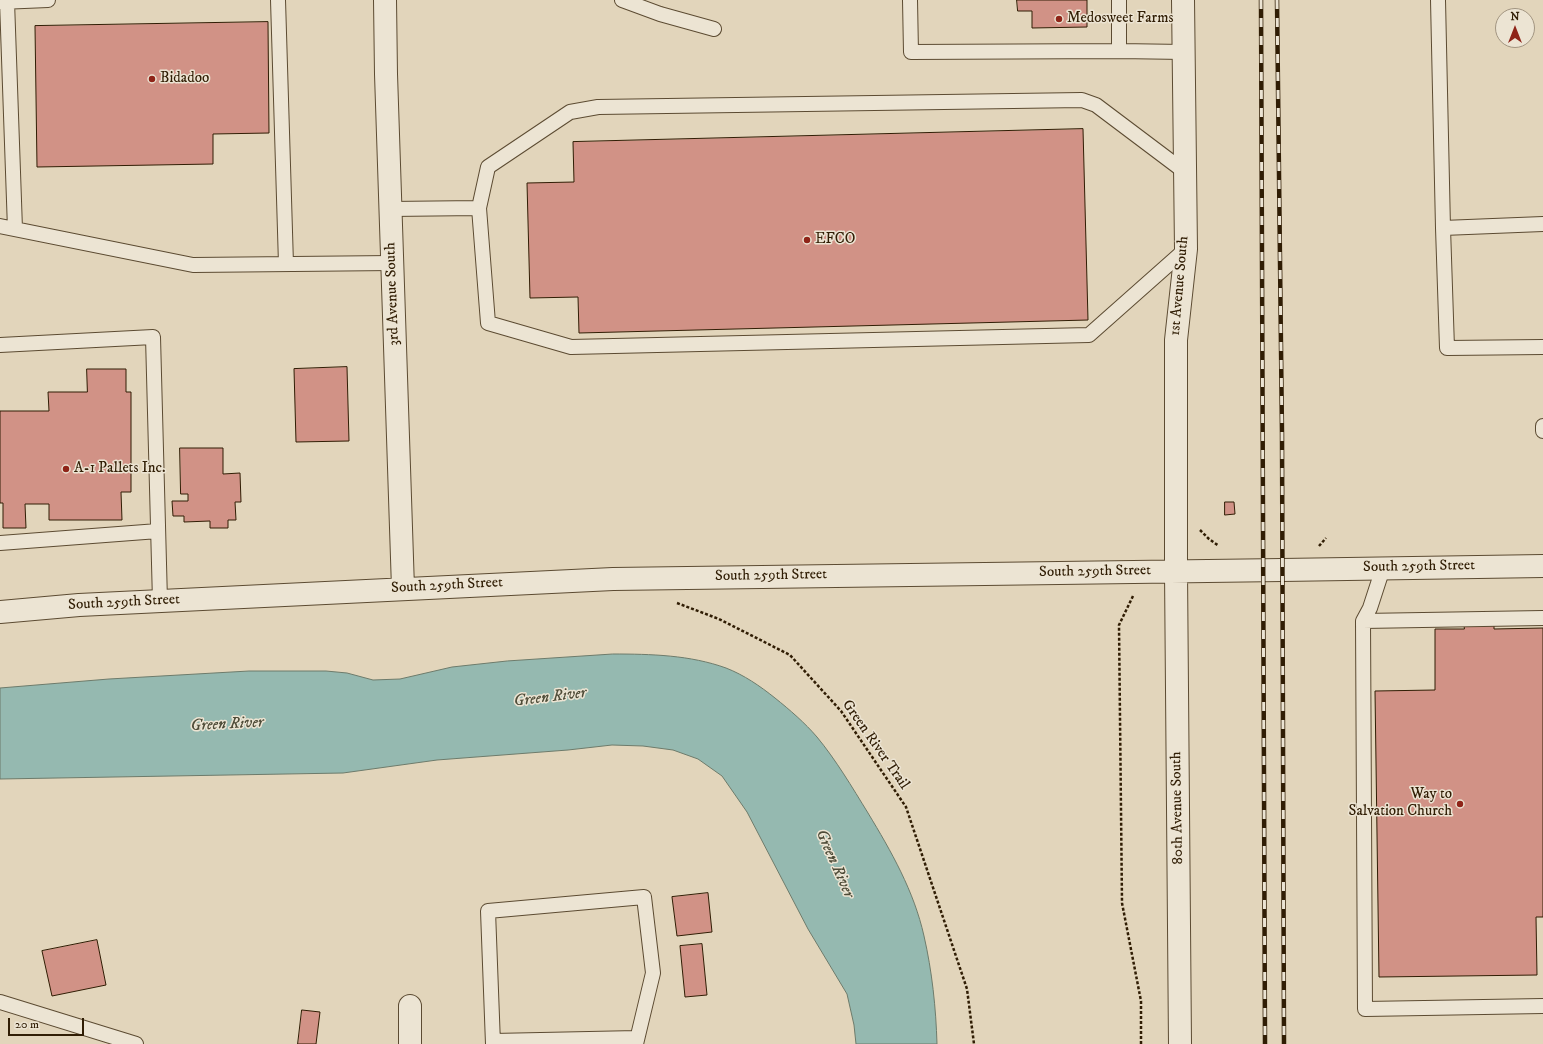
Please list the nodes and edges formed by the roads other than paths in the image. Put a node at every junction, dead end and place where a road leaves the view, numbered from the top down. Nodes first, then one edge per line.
1 (48, 0) edge
2 (278, 0) edge
3 (385, 0) edge
4 (622, 0) edge
5 (910, 0) edge
6 (1119, 0) edge
7 (1183, 0) edge
8 (1438, 0) edge
9 (3, 1) edge
10 (714, 29) dead end
11 (1119, 51) junction
12 (1184, 52) junction
13 (1185, 172) junction
14 (479, 208) junction
15 (390, 209) junction
16 (1543, 224) edge
17 (0, 226) edge
18 (1443, 228) junction
19 (15, 229) junction
20 (1186, 249) junction
21 (392, 263) junction
22 (286, 264) junction
23 (0, 344) edge
24 (1543, 347) edge
25 (1543, 426) edge
26 (1543, 431) edge
27 (158, 531) junction
28 (0, 543) edge
29 (1543, 566) edge
30 (1383, 568) junction
31 (1176, 571) junction
32 (403, 588) junction
33 (160, 601) junction
34 (0, 612) edge
35 (1543, 618) edge
36 (1363, 621) junction
37 (0, 1002) edge
38 (410, 1006) dead end
39 (1543, 1006) edge
40 (637, 1041) edge
41 (493, 1043) edge
42 (136, 1044) edge
43 (410, 1044) edge
44 (1180, 1044) edge

1 - 9 lane
2 - 22 lane
3 - 15 street, 3rd Avenue South
4 - 10 lane
5 - 11 lane
6 - 11 lane
7 - 12 street, 1st Avenue South
8 - 18 lane
9 - 19 lane
11 - 12 lane
12 - 13 street, 1st Avenue South
13 - 14 lane
13 - 20 street, 1st Avenue South
14 - 15 lane
14 - 20 lane
15 - 21 street, 3rd Avenue South
16 - 18 lane
17 - 19 lane
18 - 24 lane
19 - 22 lane
20 - 31 street, 1st Avenue South
21 - 22 lane
21 - 32 street, 3rd Avenue South
23 - 27 lane
25 - 26 lane
27 - 28 lane
27 - 33 lane
29 - 30 street, South 259th Street
30 - 31 street, South 259th Street
30 - 36 lane
31 - 32 street, South 259th Street
31 - 44 street, 80th Avenue South
32 - 33 street, South 259th Street
33 - 34 street, South 259th Street
35 - 36 lane
36 - 39 lane
37 - 42 lane
38 - 43 street
40 - 41 lane
40 - 41 lane

